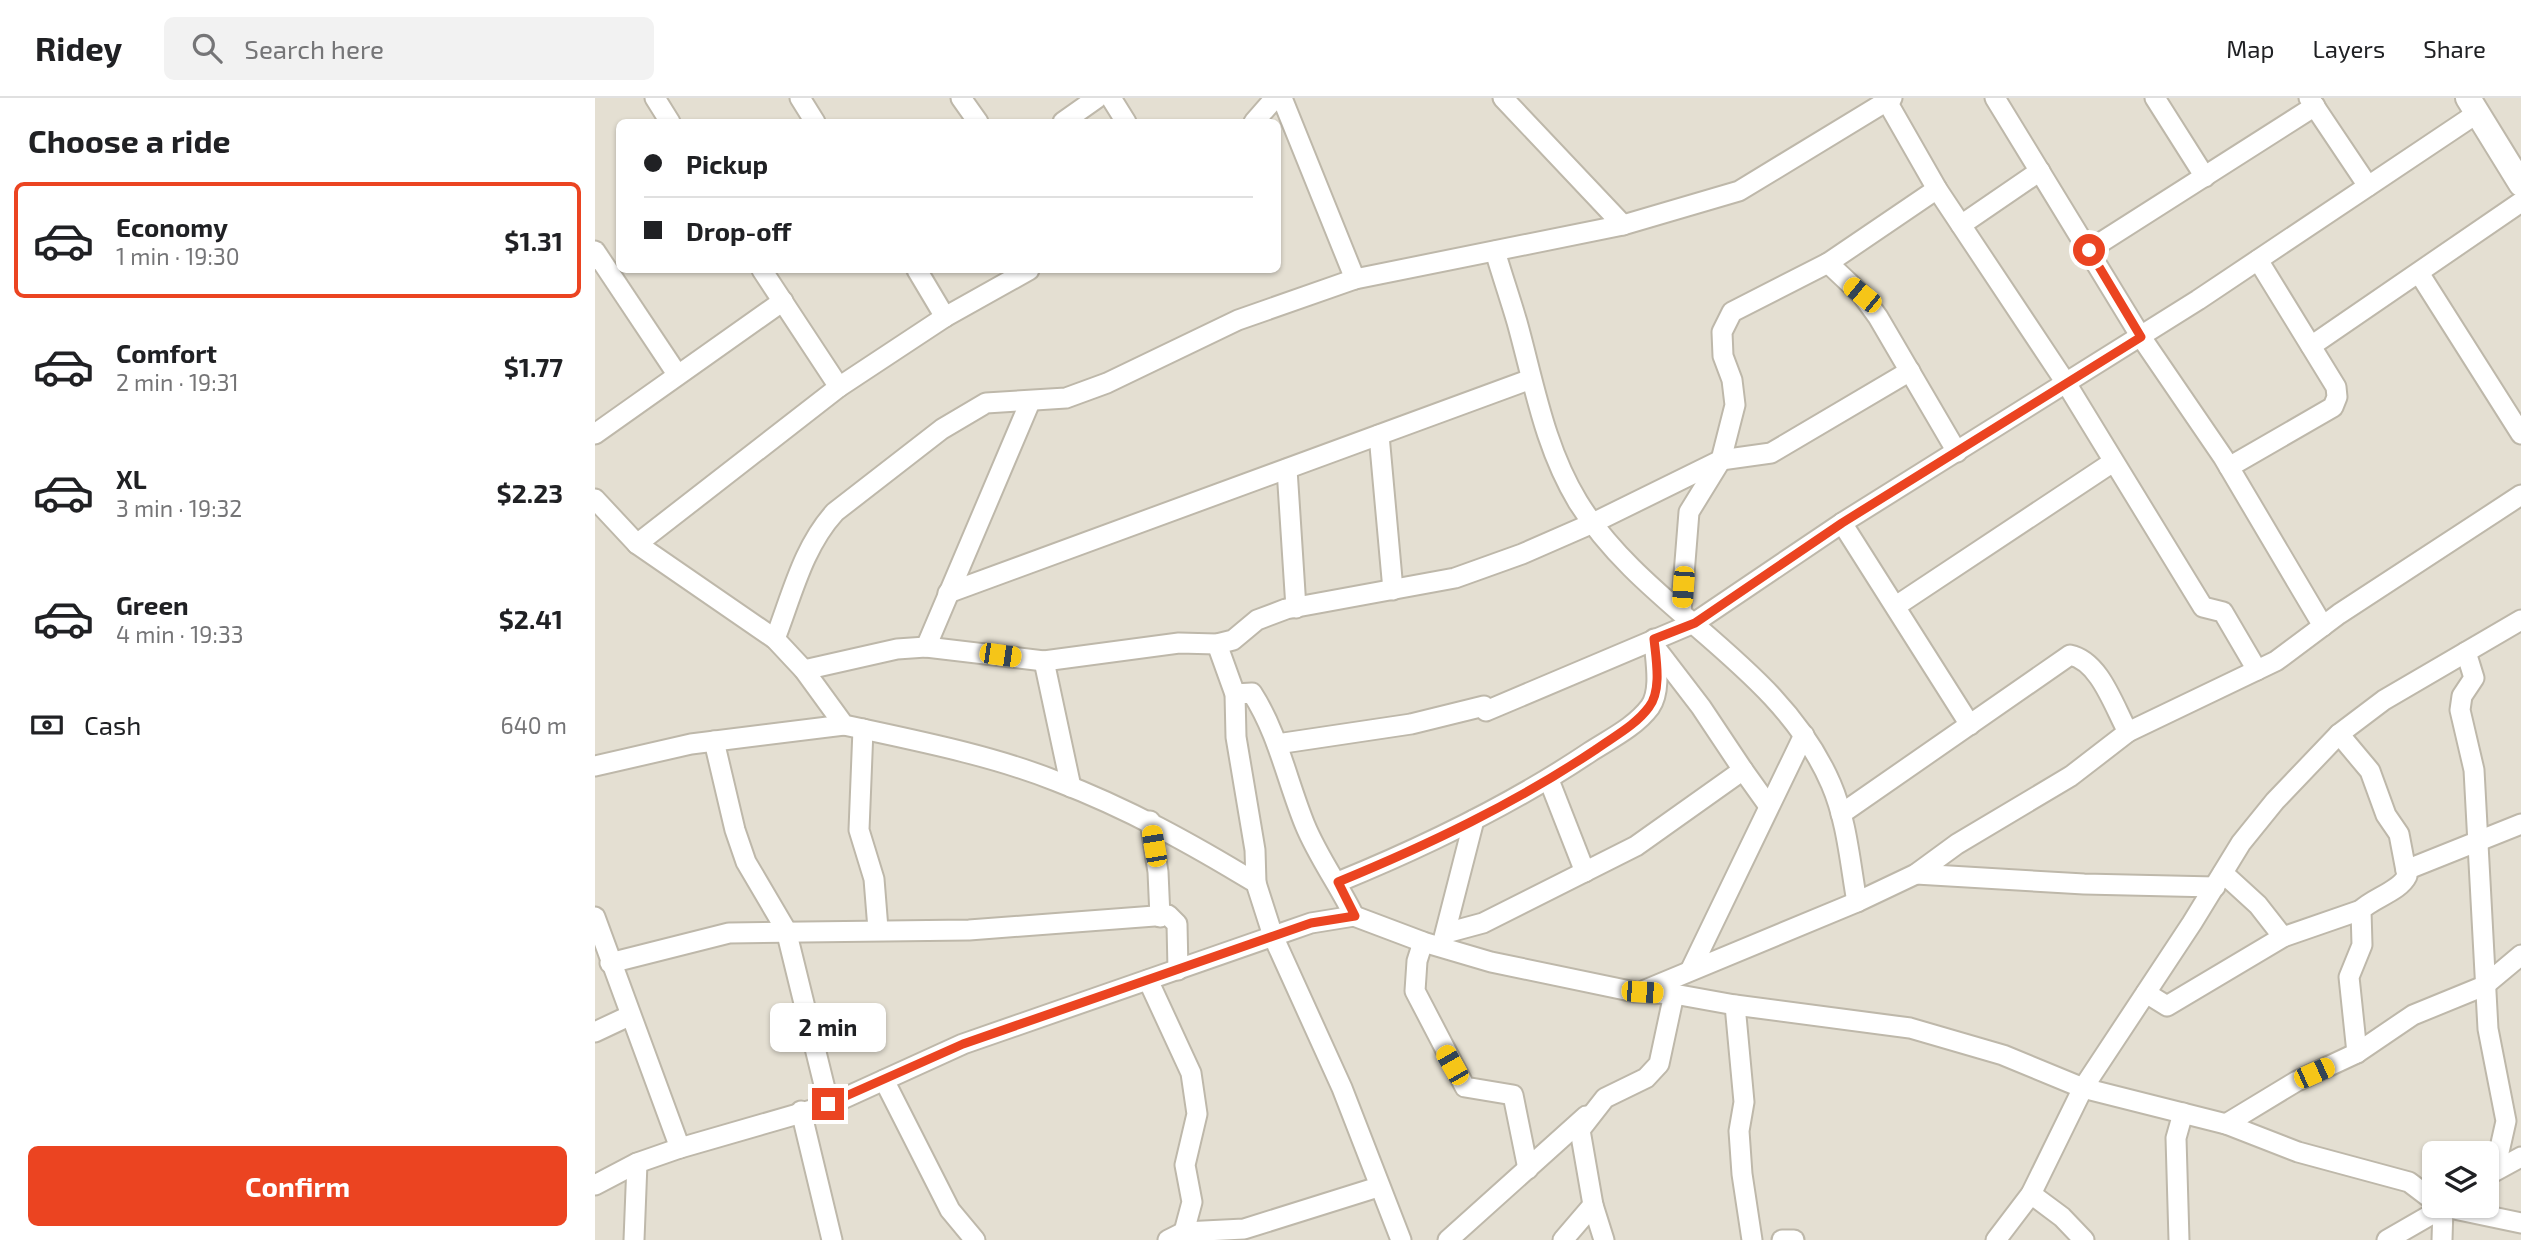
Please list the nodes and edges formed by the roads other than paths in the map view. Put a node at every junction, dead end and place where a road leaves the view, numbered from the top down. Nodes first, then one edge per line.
1 (655, 98) edge
2 (800, 98) edge
3 (961, 98) edge
4 (1097, 98) edge
5 (1111, 98) edge
6 (1275, 98) edge
7 (1282, 98) edge
8 (1503, 98) edge
9 (1995, 98) edge
10 (2155, 98) edge
11 (1888, 99) edge
12 (2312, 102) edge
13 (2472, 106) edge
14 (668, 119) edge
15 (812, 119) edge
16 (976, 119) edge
17 (1067, 119) edge
18 (1124, 119) edge
19 (1257, 119) edge
20 (2040, 171) junction
21 (2205, 177) junction
22 (2521, 184) edge
23 (2368, 186) junction
24 (1937, 190) junction
25 (2521, 202) edge
26 (1623, 225) junction
27 (1961, 225) junction
28 (2089, 250) junction
29 (1495, 251) junction
30 (606, 256) edge
31 (2258, 260) junction
32 (1828, 263) junction
33 (616, 273) edge
34 (616, 273) edge
35 (764, 273) edge
36 (919, 273) edge
37 (1024, 273) edge
38 (2419, 273) junction
39 (1355, 279) junction
40 (783, 301) junction
41 (945, 317) junction
42 (2141, 337) junction
43 (2311, 346) junction
44 (1909, 371) junction
45 (677, 374) junction
46 (1531, 379) junction
47 (2066, 383) junction
48 (839, 387) junction
49 (1030, 402) junction
50 (595, 434) edge
51 (2521, 434) edge
52 (1379, 435) junction
53 (1957, 452) junction
54 (1721, 460) junction
55 (2113, 462) junction
56 (2229, 467) junction
57 (1287, 469) junction
58 (2521, 495) edge
59 (595, 499) edge
60 (1593, 523) junction
61 (1842, 523) junction
62 (637, 544) junction
63 (1393, 590) junction
64 (947, 593) junction
65 (1896, 606) junction
66 (1296, 608) junction
67 (1688, 617) junction
68 (2521, 620) edge
69 (2323, 626) junction
70 (775, 639) junction
71 (1654, 643) junction
72 (1217, 644) junction
73 (926, 647) junction
74 (2466, 652) junction
75 (1044, 661) junction
76 (804, 670) junction
77 (2257, 670) junction
78 (1235, 694) junction
79 (1970, 724) junction
80 (854, 727) junction
81 (2128, 732) junction
82 (2339, 734) junction
83 (1804, 736) junction
84 (714, 741) junction
85 (1277, 744) junction
86 (595, 766) edge
87 (1743, 770) junction
88 (1549, 780) junction
89 (1071, 787) junction
90 (1768, 805) junction
91 (1841, 814) junction
92 (1474, 820) junction
93 (1150, 821) junction
94 (2521, 824) edge
95 (2477, 842) junction
96 (2406, 870) junction
97 (1585, 872) junction
98 (1916, 874) junction
99 (2219, 880) junction
100 (1338, 882) junction
101 (1256, 883) junction
102 (1857, 902) junction
103 (2361, 910) junction
104 (1355, 916) junction
105 (595, 917) edge
106 (1160, 917) junction
107 (878, 929) junction
108 (786, 930) junction
109 (1273, 936) junction
110 (2283, 937) junction
111 (1437, 941) junction
112 (604, 957) edge
113 (2517, 964) edge
114 (1691, 969) junction
115 (1178, 970) junction
116 (1148, 980) junction
117 (2484, 986) junction
118 (1642, 992) junction
119 (2146, 993) junction
120 (1674, 994) junction
121 (1735, 1005) junction
122 (629, 1016) junction
123 (595, 1032) edge
124 (2357, 1053) junction
125 (884, 1080) junction
126 (2083, 1088) junction
127 (1605, 1098) junction
128 (828, 1104) junction
129 (801, 1111) junction
130 (2183, 1113) junction
131 (2226, 1124) junction
132 (2499, 1145) edge
133 (680, 1148) junction
134 (2521, 1157) edge
135 (637, 1163) junction
136 (1528, 1169) junction
137 (2499, 1169) edge
138 (595, 1185) edge
139 (1378, 1187) junction
140 (2422, 1191) edge
141 (2031, 1194) junction
142 (1593, 1205) junction
143 (2422, 1217) edge
144 (2499, 1217) edge
145 (2441, 1218) edge
146 (2521, 1223) edge
147 (1176, 1236) edge
148 (634, 1240) edge
149 (832, 1240) edge
150 (975, 1240) edge
151 (1401, 1240) edge
152 (1448, 1240) edge
153 (1563, 1240) edge
154 (1604, 1240) edge
155 (1752, 1240) edge
156 (1782, 1240) edge
157 (1794, 1240) edge
158 (1996, 1240) edge
159 (2084, 1240) edge
160 (2179, 1240) edge
161 (2387, 1240) edge
162 (2442, 1240) edge

1 - 14 street
2 - 15 street
3 - 16 street
4 - 17 street
5 - 18 street
6 - 19 street
7 - 39 street
8 - 26 street
9 - 20 street
10 - 21 street
11 - 24 street
11 - 26 street
12 - 21 street
12 - 23 street
13 - 22 street
13 - 23 street
20 - 27 street
20 - 28 street
21 - 28 street
23 - 31 street
24 - 27 street
24 - 32 street
25 - 38 street
26 - 29 street
27 - 47 street
28 - 42 street
29 - 39 street
29 - 46 street
30 - 34 street
31 - 42 street
31 - 43 street
32 - 44 street
32 - 54 street
33 - 45 street
35 - 40 street
36 - 41 street
37 - 41 street
38 - 43 street
38 - 51 street
39 - 49 street
40 - 45 street
40 - 48 street
41 - 48 street
42 - 47 street
42 - 56 street
43 - 56 street
44 - 53 street
44 - 54 street
45 - 50 street
46 - 52 street
46 - 60 street
47 - 53 street
47 - 55 street
48 - 62 street
49 - 64 street
49 - 70 street
52 - 57 street
52 - 63 street
53 - 61 street
54 - 60 street
54 - 67 street
55 - 65 street
55 - 77 street
56 - 69 street
57 - 64 street
57 - 66 street
58 - 69 street
59 - 62 street
60 - 63 street
60 - 67 street
61 - 65 street
61 - 67 street
62 - 70 street
63 - 66 street
64 - 73 street
65 - 79 street
66 - 72 street
67 - 71 street
67 - 83 street
68 - 74 street
69 - 77 street
70 - 76 street
71 - 85 street
71 - 87 street
71 - 88 street
72 - 75 street
72 - 78 street
73 - 75 street
73 - 76 street
74 - 82 street
74 - 95 street
75 - 89 street
76 - 80 street
77 - 81 street
78 - 85 street
78 - 101 street
79 - 81 street
79 - 91 street
80 - 84 street
80 - 89 street
80 - 107 street
81 - 98 street
82 - 96 street
82 - 99 street
83 - 90 street
83 - 91 street
84 - 86 street
84 - 108 street
85 - 100 street
87 - 90 street
87 - 97 street
88 - 92 street
88 - 97 street
89 - 93 street
90 - 114 street
91 - 102 street
92 - 100 street
92 - 111 street
93 - 101 street
93 - 106 street
94 - 95 street
95 - 96 street
95 - 117 street
96 - 103 street
97 - 111 street
98 - 99 street
98 - 102 street
99 - 110 street
99 - 119 street
100 - 104 street
101 - 109 street
102 - 114 street
103 - 110 street
103 - 124 street
104 - 109 street
104 - 111 street
105 - 112 street
106 - 107 street
106 - 115 street
107 - 108 street
108 - 112 street
108 - 128 street
109 - 115 street
109 - 139 street
110 - 119 street
111 - 118 street
111 - 136 street
112 - 122 street
113 - 117 street
114 - 118 street
115 - 116 street
116 - 125 street
116 - 147 street
117 - 124 street
117 - 132 street
118 - 120 street
119 - 126 street
120 - 121 street
120 - 127 street
121 - 126 street
121 - 155 street
122 - 123 street
122 - 133 street
124 - 131 street
125 - 128 street
125 - 150 street
126 - 130 street
126 - 141 street
127 - 136 street
127 - 142 street
128 - 129 street
129 - 133 street
129 - 149 street
130 - 131 street
130 - 160 street
131 - 140 street
133 - 135 street
134 - 137 street
135 - 138 street
135 - 148 street
136 - 152 street
139 - 147 street
139 - 151 street
141 - 158 street
141 - 159 street
142 - 153 street
142 - 154 street
143 - 161 street
144 - 146 street
145 - 162 street
156 - 157 street

